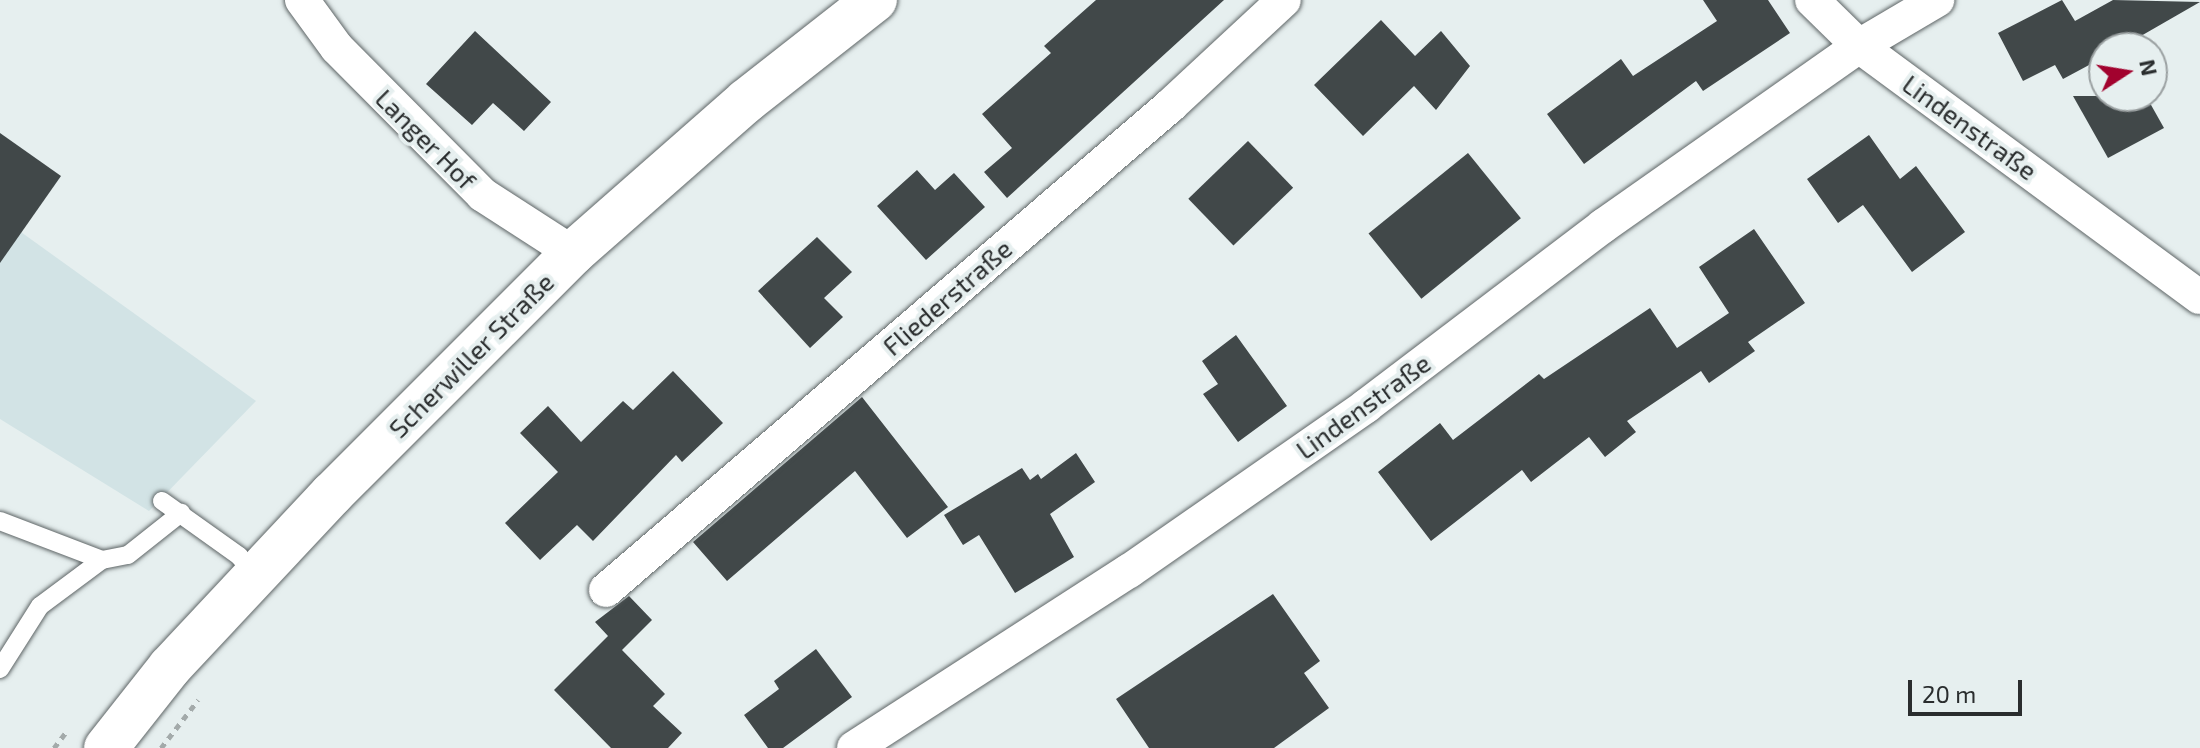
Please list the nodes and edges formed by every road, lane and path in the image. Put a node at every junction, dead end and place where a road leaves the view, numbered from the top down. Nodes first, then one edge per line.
1 (302, 0) edge
2 (875, 0) edge
3 (1284, 0) edge
4 (1812, 0) edge
5 (1937, 0) edge
6 (1859, 46) junction
7 (573, 253) junction
8 (2200, 297) edge
9 (162, 501) dead end
10 (181, 513) junction
11 (0, 521) edge
12 (102, 560) junction
13 (256, 576) junction
14 (606, 590) dead end
15 (0, 669) edge
16 (106, 748) edge
17 (854, 748) edge

1 - 7 street, Langer Hof
2 - 7 street, Scherwiller Straße
3 - 14 street, Fliederstraße
4 - 6 street
5 - 6 street, Lindenstraße
6 - 8 street, Lindenstraße
6 - 17 street, Lindenstraße
7 - 13 street, Scherwiller Straße
9 - 10 lane
10 - 12 lane
10 - 13 lane
11 - 12 lane
12 - 15 lane
13 - 16 street, Scherwiller Straße

